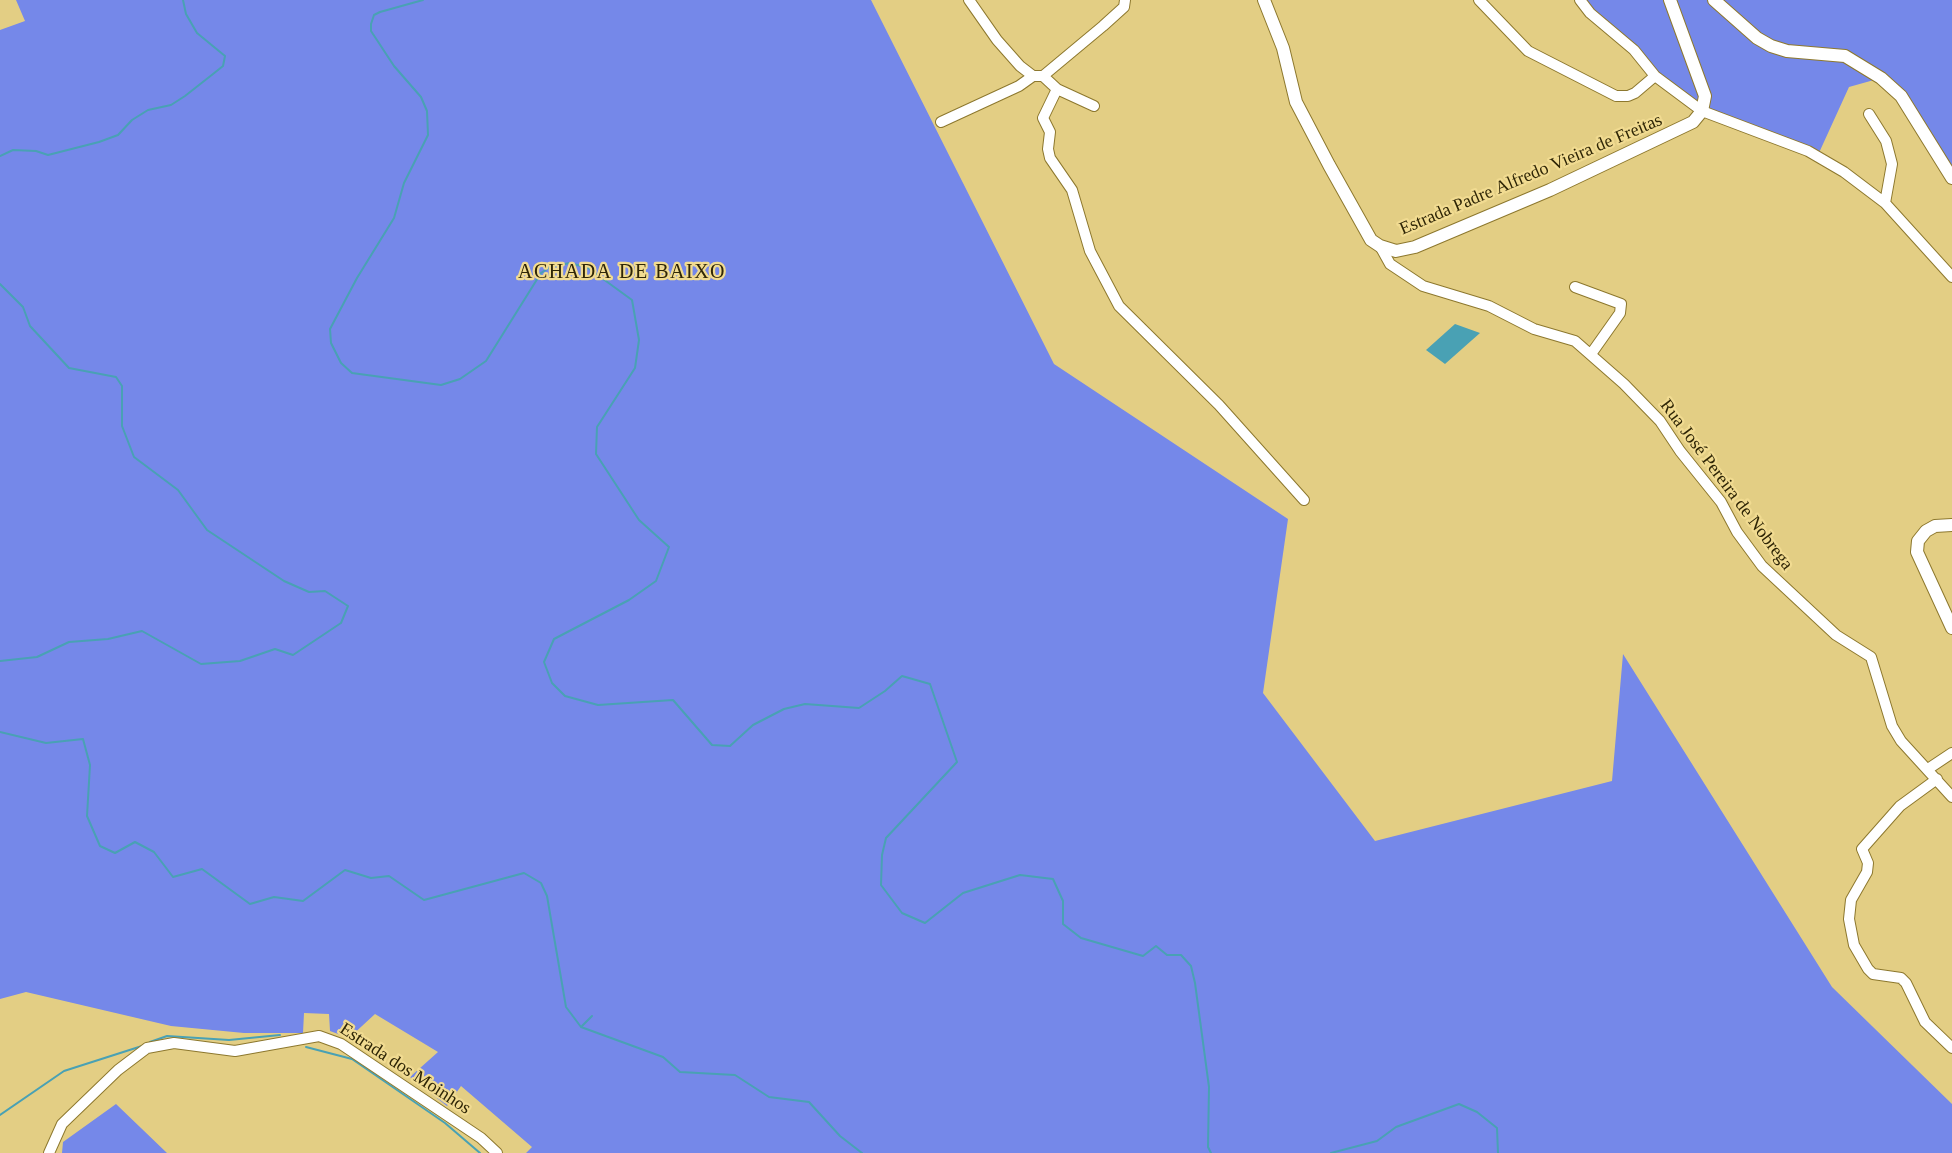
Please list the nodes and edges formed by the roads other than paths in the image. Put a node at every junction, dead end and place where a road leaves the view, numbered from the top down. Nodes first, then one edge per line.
1 (969, 0) edge
2 (1125, 0) edge
3 (1264, 0) edge
4 (1479, 0) edge
5 (1580, 0) edge
6 (1670, 0) edge
7 (1714, 0) edge
8 (1654, 75) junction
9 (1038, 76) junction
10 (1057, 89) junction
11 (1094, 106) dead end
12 (1702, 111) junction
13 (1869, 114) dead end
14 (941, 122) dead end
15 (1952, 178) edge
16 (1885, 203) junction
17 (1380, 246) junction
18 (1952, 277) edge
19 (1575, 287) dead end
20 (1591, 354) junction
21 (1304, 500) dead end
22 (1952, 525) edge
23 (1952, 628) edge
24 (1952, 753) edge
25 (1928, 769) junction
26 (1937, 779) junction
27 (1952, 796) edge
28 (1952, 1048) edge
29 (49, 1153) edge
30 (497, 1153) edge

1 - 9 street
2 - 9 street
3 - 17 main road, Estrada Padre Alfredo Vieira de Freitas
4 - 8 street
5 - 8 street
6 - 12 main road
7 - 15 main road
8 - 12 street
9 - 10 street
9 - 14 street
10 - 11 street
10 - 21 street
12 - 16 street
12 - 17 main road, Estrada Padre Alfredo Vieira de Freitas
13 - 16 street
16 - 18 street
17 - 20 street, Rua José Pereira de Nobrega
19 - 20 street
20 - 25 street, Rua José Pereira de Nobrega
22 - 23 main road
24 - 25 street
25 - 26 street, Rua José Pereira de Nobrega
26 - 27 street, Rua José Pereira de Nobrega
26 - 28 street
29 - 30 street, Estrada dos Moinhos

